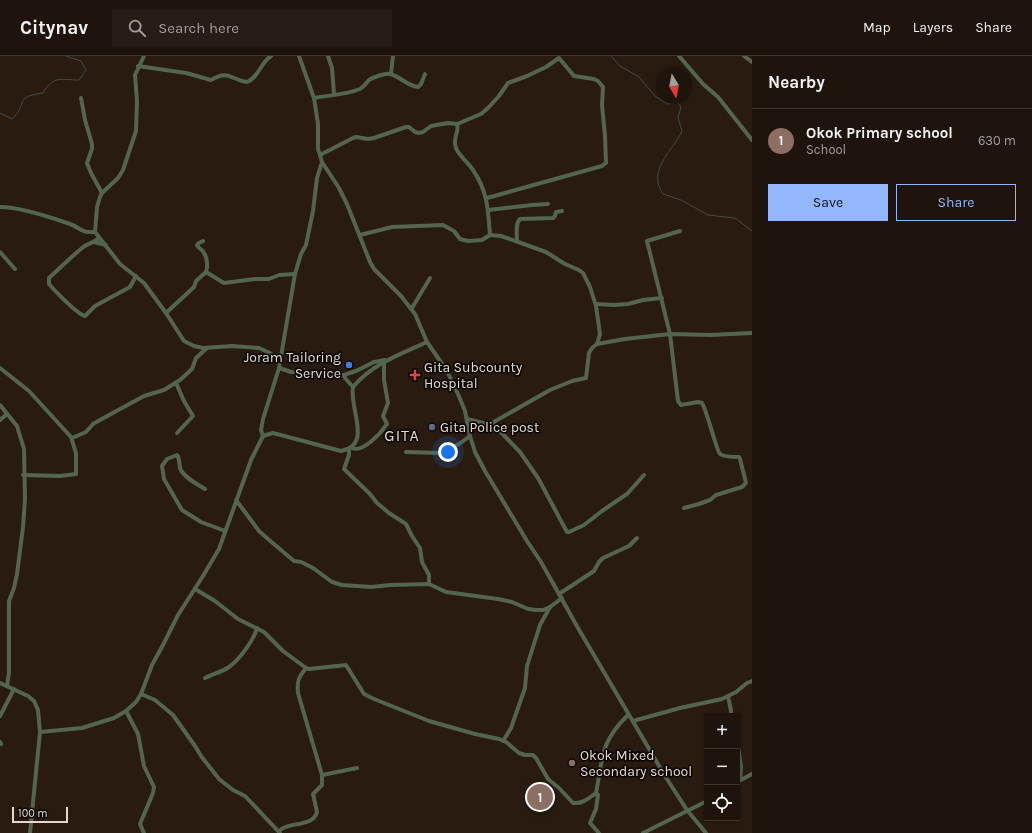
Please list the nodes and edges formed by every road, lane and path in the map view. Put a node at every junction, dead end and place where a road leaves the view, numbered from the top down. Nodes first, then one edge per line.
1 (144, 56) edge
2 (271, 56) edge
3 (299, 56) edge
4 (328, 56) edge
5 (393, 56) edge
6 (679, 56) edge
7 (744, 56) edge
8 (752, 62) edge
9 (138, 66) junction
10 (391, 74) junction
11 (425, 74) dead end
12 (334, 94) junction
13 (81, 98) dead end
14 (314, 98) junction
15 (458, 124) junction
16 (752, 140) edge
17 (320, 155) junction
18 (322, 162) junction
19 (102, 193) junction
20 (487, 198) junction
21 (548, 204) dead end
22 (0, 207) edge
23 (488, 210) junction
24 (562, 211) dead end
25 (680, 231) dead end
26 (95, 232) junction
27 (360, 235) junction
28 (490, 235) junction
29 (99, 238) junction
30 (203, 241) dead end
31 (518, 241) junction
32 (94, 242) junction
33 (106, 245) junction
34 (0, 252) edge
35 (15, 269) dead end
36 (206, 272) junction
37 (294, 274) junction
38 (136, 276) junction
39 (430, 278) dead end
40 (662, 298) junction
41 (596, 304) junction
42 (412, 308) junction
43 (166, 313) junction
44 (752, 333) edge
45 (670, 334) junction
46 (427, 342) junction
47 (597, 344) junction
48 (207, 348) junction
49 (390, 360) junction
50 (280, 362) junction
51 (384, 363) junction
52 (0, 368) edge
53 (279, 368) junction
54 (344, 375) junction
55 (176, 383) junction
56 (353, 387) junction
57 (0, 405) edge
58 (7, 414) junction
59 (467, 419) junction
60 (0, 420) edge
61 (492, 423) junction
62 (177, 433) dead end
63 (470, 436) junction
64 (72, 438) junction
65 (261, 438) junction
66 (351, 449) junction
67 (406, 452) dead end
68 (23, 474) junction
69 (644, 475) dead end
70 (205, 489) dead end
71 (236, 500) junction
72 (684, 508) dead end
73 (225, 531) junction
74 (636, 538) dead end
75 (429, 584) junction
76 (195, 589) junction
77 (561, 596) junction
78 (550, 607) junction
79 (257, 628) junction
80 (306, 668) junction
81 (205, 678) dead end
82 (752, 681) edge
83 (0, 683) edge
84 (7, 686) junction
85 (14, 689) junction
86 (141, 694) junction
87 (728, 696) junction
88 (126, 711) junction
89 (731, 713) edge
90 (628, 715) junction
91 (0, 716) edge
92 (633, 721) junction
93 (40, 732) junction
94 (503, 741) junction
95 (740, 760) edge
96 (357, 768) dead end
97 (740, 774) edge
98 (752, 774) edge
99 (322, 775) junction
100 (740, 780) edge
101 (596, 793) junction
102 (704, 802) edge
103 (687, 810) junction
104 (279, 832) edge
105 (30, 833) edge
106 (144, 833) edge
107 (600, 833) edge
108 (643, 833) edge
109 (706, 833) edge

1 - 9 street
2 - 9 street
3 - 14 street
4 - 12 street
5 - 10 street
6 - 16 street
7 - 8 street
9 - 19 street
10 - 11 street
10 - 12 street
12 - 14 street
13 - 19 street
14 - 17 street
15 - 17 street
15 - 20 street
15 - 20 street
17 - 18 street
18 - 27 street
18 - 37 street
19 - 26 street
20 - 23 street
21 - 23 street
22 - 26 street
23 - 28 street
24 - 31 street
25 - 40 street
26 - 29 street
27 - 28 street
27 - 42 street
28 - 31 street
29 - 32 street
29 - 33 street
30 - 36 street
31 - 41 street
32 - 33 street
32 - 38 street
33 - 38 street
34 - 35 street
36 - 37 street
36 - 43 street
37 - 50 street
38 - 43 street
39 - 42 street
40 - 41 street
40 - 45 street
41 - 47 street
42 - 46 street
43 - 48 street
44 - 45 street
45 - 47 street
45 - 72 street
46 - 49 street
46 - 59 street
47 - 61 street
48 - 50 street
48 - 55 street
49 - 51 street
49 - 54 street
50 - 53 street
51 - 56 street
51 - 66 street
52 - 64 street
53 - 54 street
53 - 65 street
54 - 56 street
55 - 62 street
55 - 64 street
56 - 66 street
57 - 58 street
58 - 60 street
58 - 68 street
59 - 61 street
59 - 63 street
61 - 69 street
63 - 67 street
63 - 77 street
64 - 68 street
65 - 66 street
65 - 71 street
66 - 75 street
68 - 84 street
70 - 73 street
71 - 73 street
71 - 75 street
73 - 76 street
74 - 77 street
75 - 78 street
76 - 79 street
76 - 86 street
77 - 78 street
77 - 90 street
78 - 94 street
79 - 80 street
79 - 81 street
80 - 94 street
80 - 99 street
82 - 87 street
83 - 84 street
84 - 85 street
85 - 91 street
85 - 93 street
86 - 88 street
86 - 104 street
87 - 89 street
87 - 92 street
88 - 93 street
88 - 106 street
90 - 92 street
90 - 101 street
92 - 103 street
93 - 105 street
94 - 101 street
95 - 97 street
96 - 99 street
98 - 100 street
99 - 104 street
101 - 107 street
102 - 103 street
103 - 108 street
103 - 109 street

